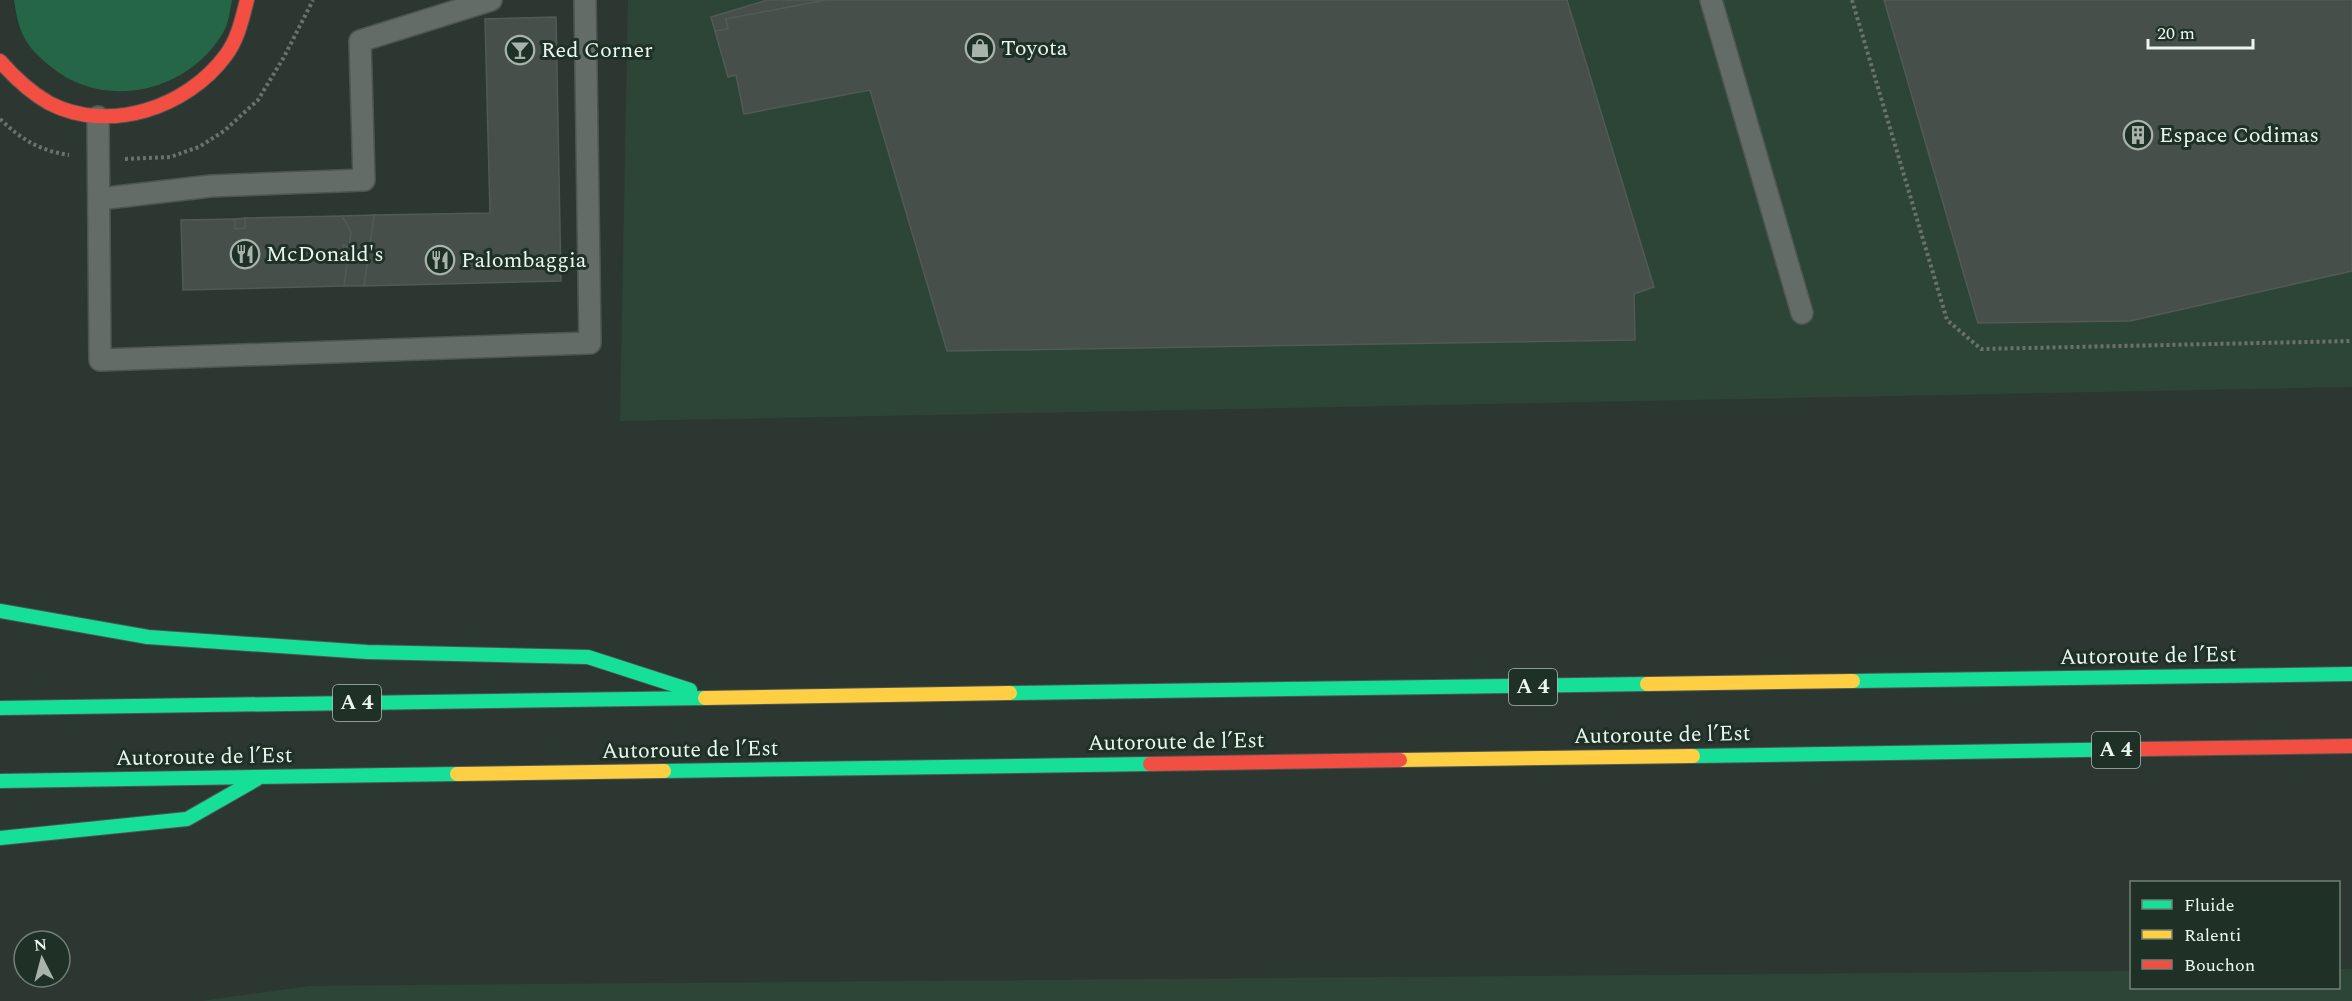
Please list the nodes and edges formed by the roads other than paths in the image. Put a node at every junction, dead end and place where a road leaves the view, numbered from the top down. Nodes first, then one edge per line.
1 (491, 0) edge
2 (585, 0) edge
3 (1711, 0) edge
4 (248, 1) edge
5 (0, 61) edge
6 (98, 117) junction
7 (99, 199) junction
8 (1802, 313) dead end
9 (0, 611) edge
10 (2352, 674) edge
11 (715, 698) junction
12 (0, 708) edge
13 (2352, 746) edge
14 (261, 777) junction
15 (0, 781) edge
16 (0, 838) edge

1 - 7 lane
2 - 7 lane
3 - 8 lane
4 - 6 main road
5 - 6 main road
6 - 7 lane
9 - 11 main road
10 - 11 main road, Autoroute de l’Est / A 4
11 - 12 main road, Autoroute de l’Est / A 4
13 - 14 main road, Autoroute de l’Est / A 4
14 - 15 main road, Autoroute de l’Est / A 4
14 - 16 main road

